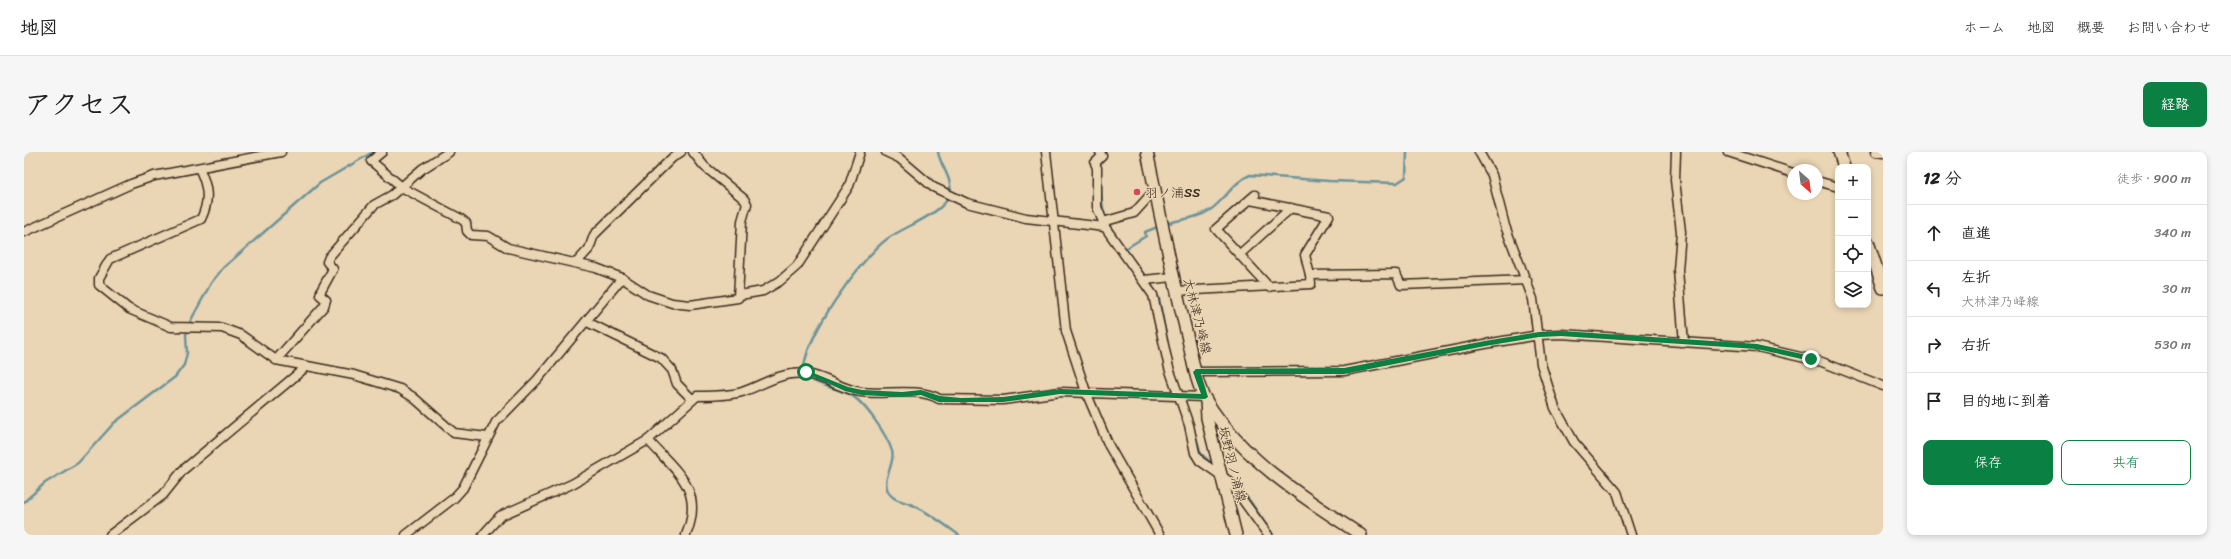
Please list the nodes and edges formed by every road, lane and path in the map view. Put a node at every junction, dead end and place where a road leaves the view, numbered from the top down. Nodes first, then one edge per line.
1 (281, 152) edge
2 (382, 152) edge
3 (449, 152) edge
4 (681, 152) edge
5 (693, 152) edge
6 (860, 152) edge
7 (886, 152) edge
8 (1046, 152) edge
9 (1150, 152) edge
10 (1479, 152) edge
11 (1676, 152) edge
12 (1728, 152) edge
13 (1839, 152) edge
14 (1876, 152) edge
15 (1883, 153) edge
16 (1099, 157) edge
17 (1843, 164) edge
18 (199, 168) junction
19 (1787, 171) edge
20 (1823, 182) edge
21 (1835, 186) edge
22 (402, 187) junction
23 (1154, 191) junction
24 (1290, 208) junction
25 (1053, 221) junction
26 (1104, 225) junction
27 (24, 232) edge
28 (1871, 251) edge
29 (1240, 254) junction
30 (577, 262) junction
31 (1310, 275) junction
32 (1173, 277) junction
33 (622, 278) junction
34 (1144, 280) junction
35 (1527, 280) junction
36 (1269, 287) junction
37 (1883, 288) edge
38 (1176, 291) junction
39 (740, 295) junction
40 (587, 322) junction
41 (1539, 335) junction
42 (1684, 343) junction
43 (276, 360) junction
44 (306, 367) junction
45 (1196, 372) junction
46 (1883, 386) edge
47 (1086, 392) junction
48 (1182, 397) junction
49 (1206, 398) junction
50 (692, 399) junction
51 (487, 437) junction
52 (648, 440) junction
53 (1221, 474) junction
54 (110, 535) edge
55 (406, 535) edge
56 (483, 535) edge
57 (686, 535) edge
58 (1160, 535) edge
59 (1236, 535) edge
60 (1268, 535) edge
61 (1361, 535) edge
62 (1631, 535) edge

1 - 18 street
2 - 22 street
3 - 22 street
4 - 30 street
5 - 39 street
6 - 39 street
7 - 25 street
8 - 25 street
9 - 23 main road, 大林津乃峰線
10 - 35 street
11 - 42 street
12 - 19 street
13 - 17 main road
14 - 15 street
16 - 26 street
18 - 27 street
18 - 43 street
20 - 21 street
22 - 30 street
22 - 43 street
23 - 26 street
23 - 32 main road, 大林津乃峰線
24 - 29 street
24 - 29 street
24 - 31 street
25 - 26 street
25 - 47 street
26 - 34 street
28 - 37 main road
29 - 36 street
30 - 33 street
31 - 35 street
31 - 36 street
32 - 34 street
32 - 38 main road, 大林津乃峰線
33 - 39 street
33 - 40 street
34 - 48 street
35 - 41 street
36 - 38 street
38 - 45 main road, 大林津乃峰線
40 - 50 street
40 - 51 street
41 - 42 street
41 - 45 street
41 - 62 street
42 - 46 street
43 - 44 street
44 - 51 street
44 - 54 street
45 - 49 main road, 大林津乃峰線
47 - 48 street
47 - 50 street
47 - 58 street
48 - 49 street
48 - 53 street
49 - 53 main road, 坂野羽ノ浦線
49 - 61 main road, 大林津乃峰線
50 - 52 street
51 - 55 street
52 - 56 street
52 - 57 street
53 - 59 main road, 坂野羽ノ浦線
53 - 60 street

